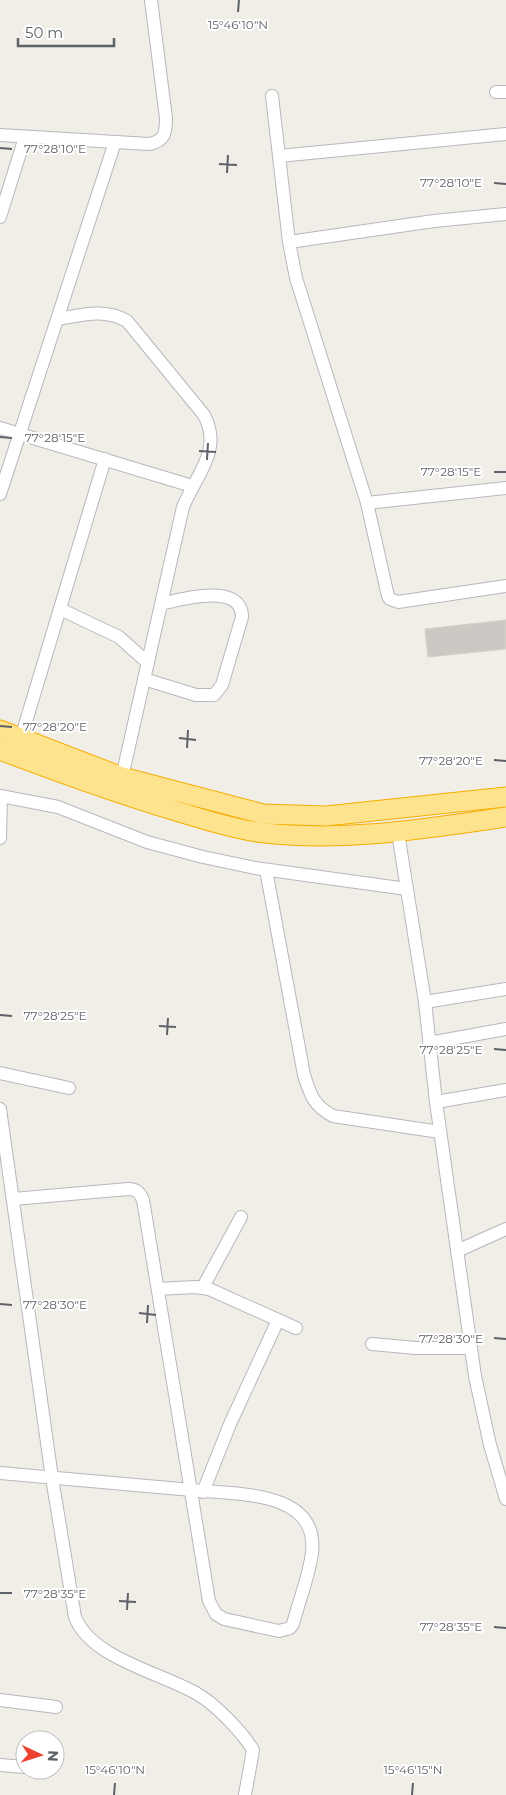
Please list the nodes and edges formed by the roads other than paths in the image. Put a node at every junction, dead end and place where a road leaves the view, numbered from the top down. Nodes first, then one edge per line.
1 (151, 0) edge
2 (272, 96) dead end
3 (506, 134) edge
4 (0, 135) edge
5 (25, 137) junction
6 (115, 142) junction
7 (279, 156) junction
8 (506, 214) edge
9 (0, 217) edge
10 (289, 242) junction
11 (58, 319) junction
12 (0, 428) edge
13 (20, 434) junction
14 (105, 459) junction
15 (192, 486) junction
16 (506, 488) edge
17 (0, 494) edge
18 (367, 503) junction
19 (506, 586) edge
20 (161, 604) junction
21 (60, 609) junction
22 (148, 663) junction
23 (144, 679) junction
24 (0, 730) edge
25 (21, 738) junction
26 (0, 750) edge
27 (122, 777) junction
28 (0, 797) edge
29 (506, 797) edge
30 (506, 817) edge
31 (398, 833) junction
32 (0, 838) edge
33 (266, 870) junction
34 (407, 889) junction
35 (506, 989) edge
36 (425, 1002) junction
37 (506, 1029) edge
38 (429, 1043) junction
39 (0, 1073) edge
40 (69, 1088) dead end
41 (506, 1090) edge
42 (436, 1102) junction
43 (0, 1109) edge
44 (440, 1132) junction
45 (13, 1199) junction
46 (241, 1217) dead end
47 (506, 1229) edge
48 (456, 1251) junction
49 (203, 1287) junction
50 (158, 1289) junction
51 (278, 1320) junction
52 (296, 1328) dead end
53 (372, 1344) dead end
54 (470, 1348) junction
55 (0, 1473) edge
56 (52, 1478) junction
57 (198, 1491) junction
58 (506, 1499) edge
59 (0, 1700) edge
60 (56, 1707) dead end
61 (0, 1764) edge
62 (15, 1766) edge
63 (245, 1795) edge

1 - 6 street
2 - 7 street
3 - 7 street
4 - 5 street
5 - 6 street
5 - 9 street
6 - 11 street
7 - 10 street
8 - 10 street
10 - 18 street
11 - 13 street
11 - 15 street
12 - 13 street
13 - 14 street
13 - 17 street
14 - 15 street
14 - 21 street
15 - 20 street
16 - 18 street
18 - 19 street
20 - 22 street
20 - 23 street
21 - 22 street
21 - 25 street
22 - 23 street
23 - 27 street
24 - 25 highway
25 - 27 highway
26 - 31 highway
27 - 29 highway
28 - 32 street
28 - 33 street
30 - 31 highway
31 - 34 street
33 - 34 street
33 - 44 street
34 - 36 street
35 - 36 street
36 - 38 street
37 - 38 street
38 - 42 street
39 - 40 street
41 - 42 street
42 - 44 street
43 - 45 street
44 - 48 street
45 - 50 street
45 - 56 street
46 - 49 street
47 - 48 street
48 - 54 street
49 - 50 street
49 - 51 street
50 - 57 street
51 - 52 street
51 - 57 street
53 - 54 street
54 - 58 street
55 - 56 street
56 - 57 street
56 - 63 street
57 - 57 street
59 - 60 street
61 - 62 street

